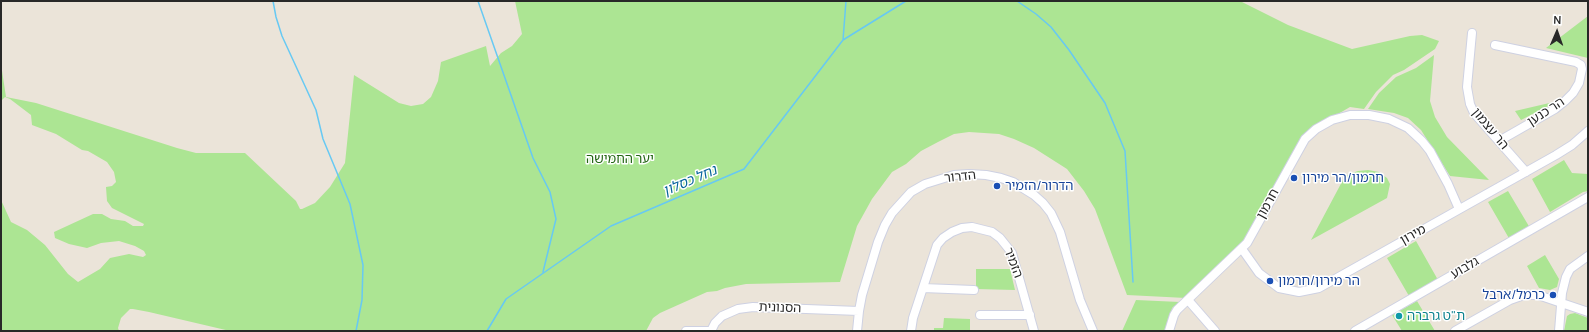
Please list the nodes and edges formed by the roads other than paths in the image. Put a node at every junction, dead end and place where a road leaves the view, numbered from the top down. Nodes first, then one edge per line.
1 (1472, 33) dead end
2 (1495, 45) dead end
3 (1588, 131) edge
4 (1499, 141) junction
5 (1526, 172) junction
6 (1588, 197) edge
7 (1588, 201) edge
8 (1574, 205) junction
9 (1459, 209) junction
10 (1242, 249) junction
11 (1587, 257) edge
12 (923, 288) junction
13 (974, 290) dead end
14 (1188, 300) junction
15 (1561, 303) junction
16 (859, 311) junction
17 (1588, 312) edge
18 (980, 315) dead end
19 (1030, 315) junction
20 (686, 331) edge
21 (711, 331) edge
22 (858, 331) edge
23 (911, 331) edge
24 (1034, 331) edge
25 (1094, 331) edge
26 (1169, 331) edge
27 (1215, 331) edge
28 (1355, 331) edge
29 (1455, 331) edge
30 (1559, 331) edge

1 - 4 street, הר עצמון
2 - 4 street, הר כנען
3 - 5 street, מירון
4 - 5 street, הר עצמון
5 - 9 street, מירון
6 - 8 street, גלבוע
7 - 8 street, גלבוע
8 - 28 street, גלבוע
9 - 10 street, מירון
9 - 10 street, חרמון
10 - 14 street, חרמון
11 - 15 street
12 - 13 street
12 - 19 street, הזמיר
12 - 23 street, הזמיר
14 - 26 street, חרמון
14 - 27 street
15 - 17 street
15 - 29 street
15 - 30 street
16 - 21 street, הסנונית
16 - 22 street, הדרור
16 - 25 street, הדרור
18 - 19 street
19 - 24 street, הזמיר
20 - 21 street

